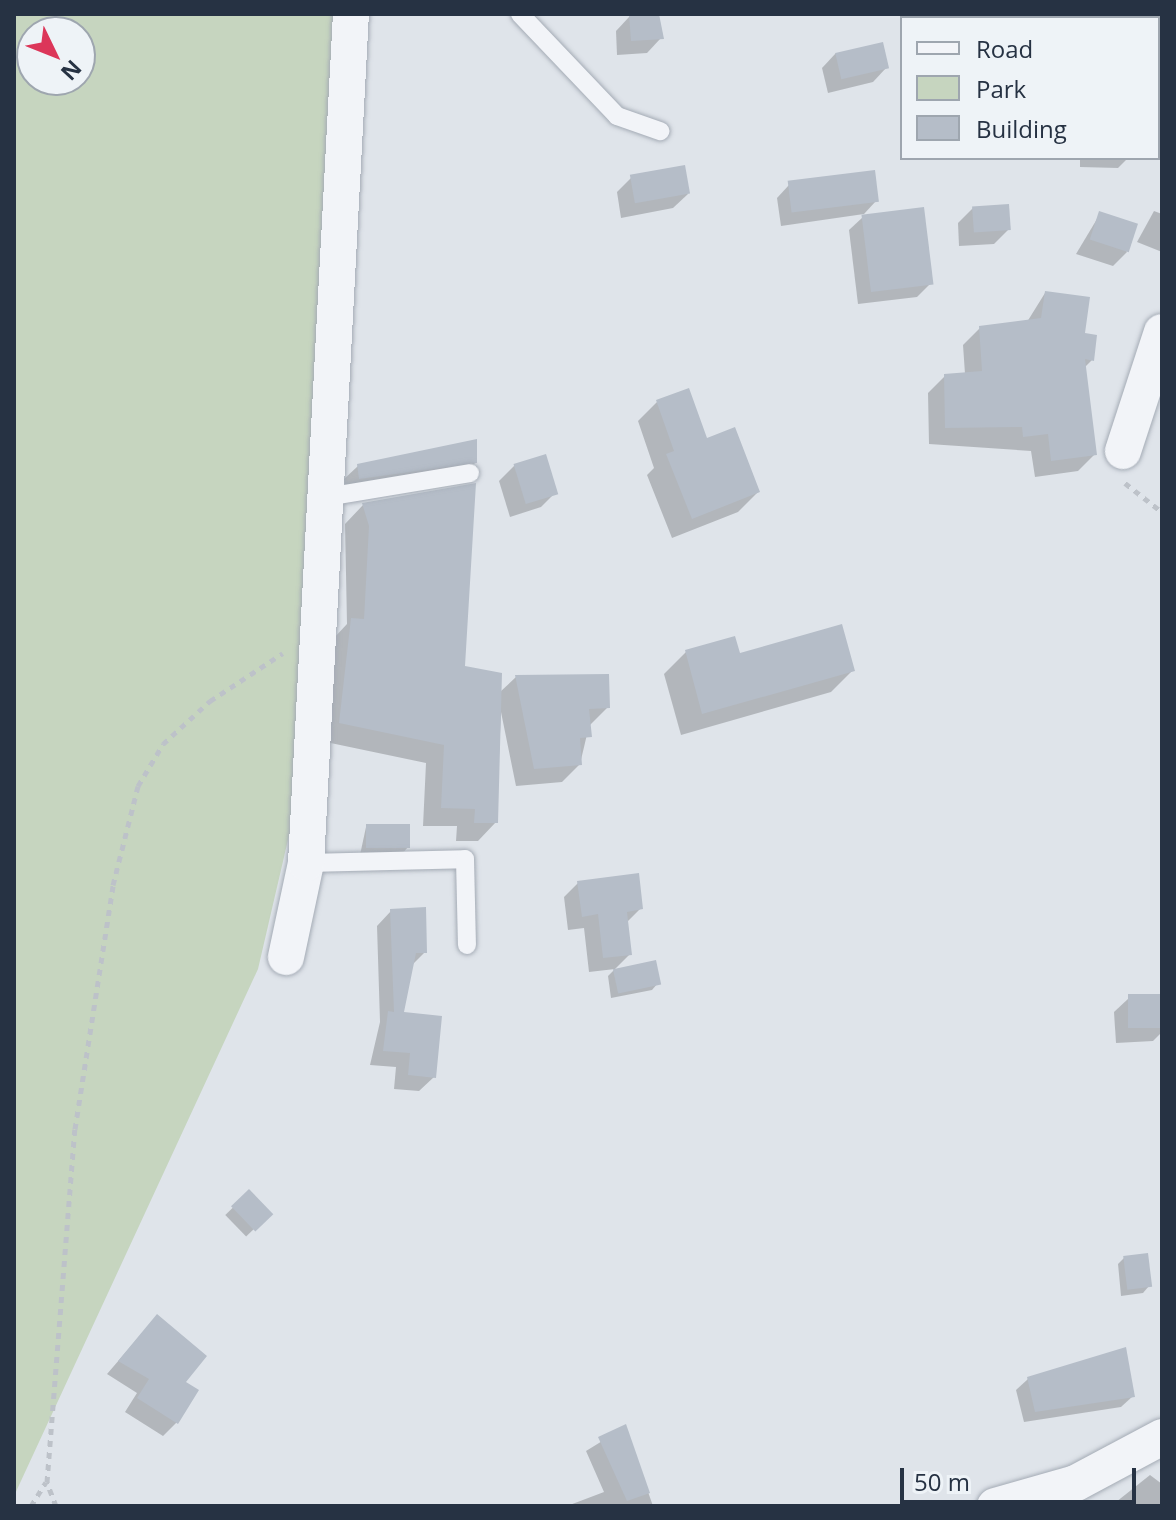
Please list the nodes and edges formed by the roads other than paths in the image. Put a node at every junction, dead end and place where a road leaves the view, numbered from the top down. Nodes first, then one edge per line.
1 (351, 14) edge
2 (520, 14) edge
3 (660, 131) dead end
4 (1162, 332) edge
5 (1123, 451) road end
6 (470, 473) dead end
7 (327, 497) junction
8 (306, 863) junction
9 (467, 945) dead end
10 (286, 957) dead end
11 (1162, 1437) edge
12 (1073, 1494) edge
13 (995, 1506) edge

1 - 7 street
2 - 3 lane
4 - 5 street
6 - 7 lane
7 - 8 street
8 - 9 lane
8 - 10 street
11 - 12 street
12 - 13 street

